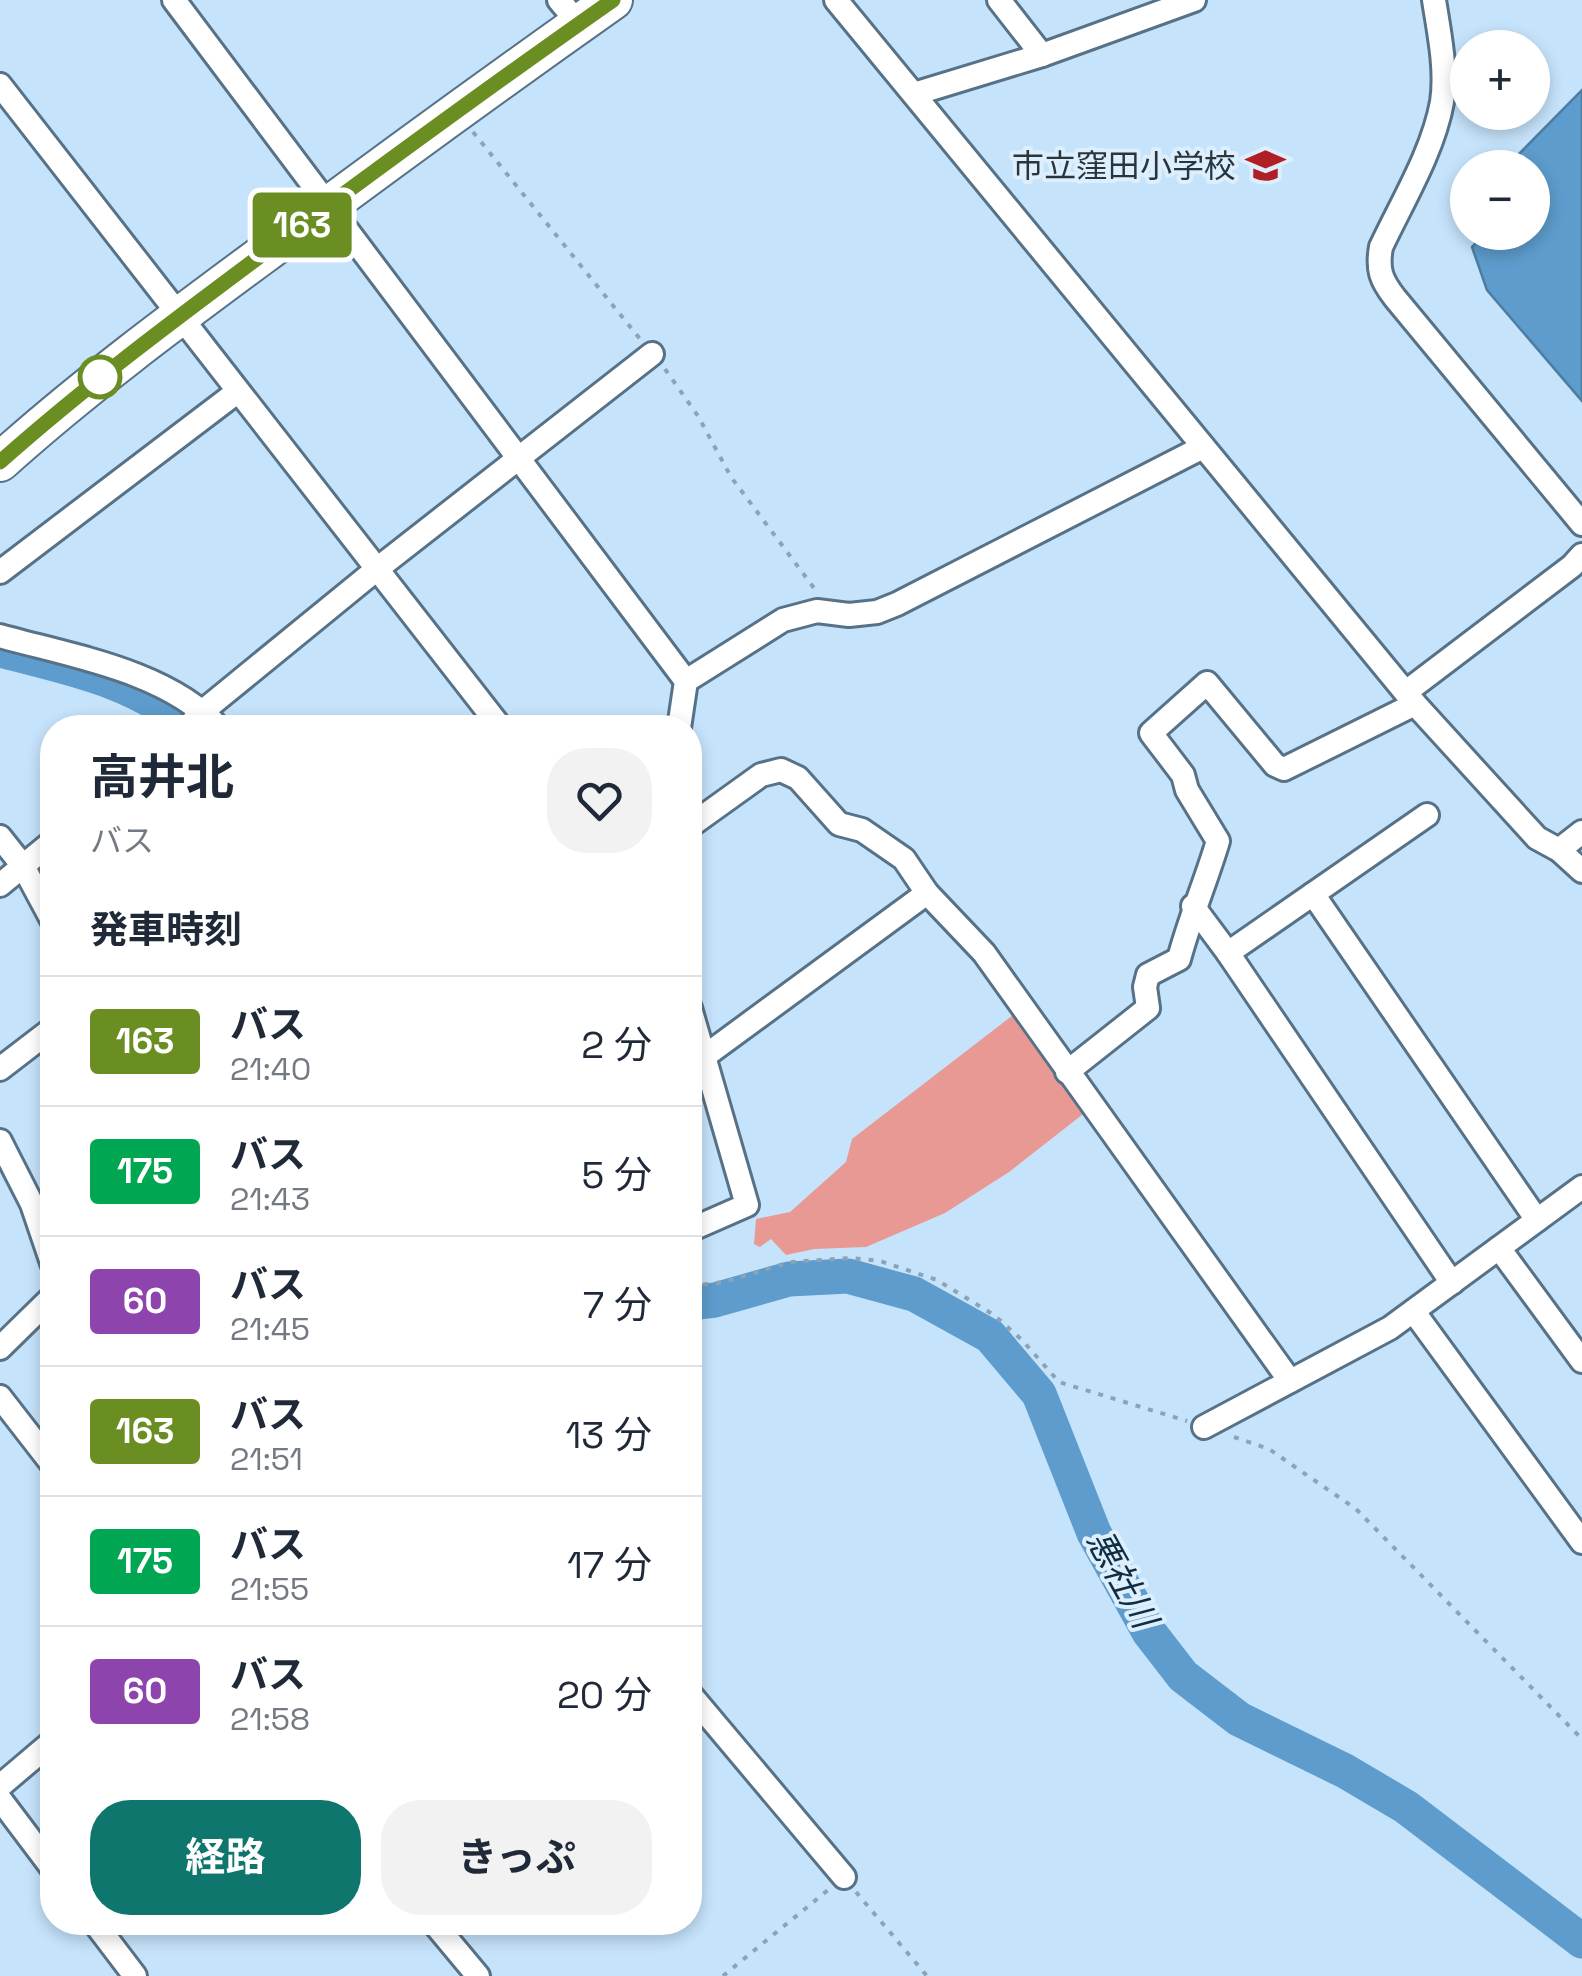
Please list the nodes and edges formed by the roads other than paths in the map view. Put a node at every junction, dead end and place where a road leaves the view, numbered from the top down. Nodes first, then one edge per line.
1 (174, 0) edge
2 (613, 0) edge
3 (836, 0) edge
4 (999, 0) edge
5 (1194, 0) edge
6 (1434, 0) edge
7 (569, 12) edge
8 (1042, 55) junction
9 (0, 85) edge
10 (914, 94) junction
11 (328, 205) junction
12 (178, 316) junction
13 (652, 354) dead end
14 (237, 392) junction
15 (1203, 447) junction
16 (518, 460) junction
17 (0, 462) edge
18 (1582, 524) edge
19 (1582, 556) edge
20 (377, 569) junction
21 (0, 572) edge
22 (0, 636) edge
23 (686, 681) junction
24 (1410, 698) junction
25 (194, 715) edge
26 (208, 715) edge
27 (491, 715) edge
28 (680, 715) edge
29 (1426, 815) dead end
30 (702, 817) edge
31 (1582, 832) edge
32 (0, 836) edge
33 (1559, 850) junction
34 (40, 852) edge
35 (23, 866) junction
36 (1582, 871) edge
37 (0, 885) edge
38 (927, 893) junction
39 (1312, 894) junction
40 (40, 898) edge
41 (1193, 906) junction
42 (1228, 952) junction
43 (40, 1038) edge
44 (702, 1046) edge
45 (705, 1056) junction
46 (0, 1069) edge
47 (1068, 1072) junction
48 (0, 1142) edge
49 (1582, 1188) edge
50 (40, 1195) edge
51 (1537, 1220) junction
52 (702, 1225) edge
53 (1500, 1248) junction
54 (1452, 1283) junction
55 (40, 1310) edge
56 (1414, 1312) junction
57 (0, 1348) edge
58 (1582, 1361) edge
59 (1290, 1381) junction
60 (0, 1397) edge
61 (1204, 1427) road end
62 (40, 1432) edge
63 (1582, 1542) edge
64 (702, 1708) edge
65 (40, 1752) edge
66 (0, 1786) edge
67 (0, 1799) edge
68 (40, 1852) edge
69 (844, 1877) road end
70 (104, 1935) edge
71 (443, 1935) edge
72 (135, 1976) edge
73 (478, 1976) edge

1 - 11 street
2 - 7 main road
3 - 10 street
4 - 8 street
5 - 8 street
6 - 18 street
7 - 11 main road
8 - 10 street
9 - 12 street
10 - 15 street
11 - 12 main road
11 - 16 street
12 - 14 street
12 - 17 main road
13 - 16 street
14 - 20 street
14 - 21 street
15 - 23 street
15 - 24 street
16 - 20 street
16 - 23 street
19 - 24 street
20 - 26 street
20 - 27 street
22 - 25 street
23 - 28 street
24 - 33 street
24 - 41 street
29 - 39 street
30 - 38 street
31 - 33 street
32 - 35 street
33 - 36 street
34 - 35 street
35 - 37 street
35 - 40 street
38 - 45 street
38 - 47 street
39 - 42 street
39 - 51 street
41 - 42 street
41 - 47 street
42 - 54 street
43 - 46 street
44 - 45 street
45 - 52 street
47 - 59 street
48 - 50 street
49 - 51 street
51 - 53 street
53 - 54 street
53 - 58 street
54 - 56 street
55 - 57 street
56 - 59 street
56 - 63 street
59 - 61 street
60 - 62 street
64 - 69 street
65 - 66 street
67 - 68 street
70 - 72 street
71 - 73 street

